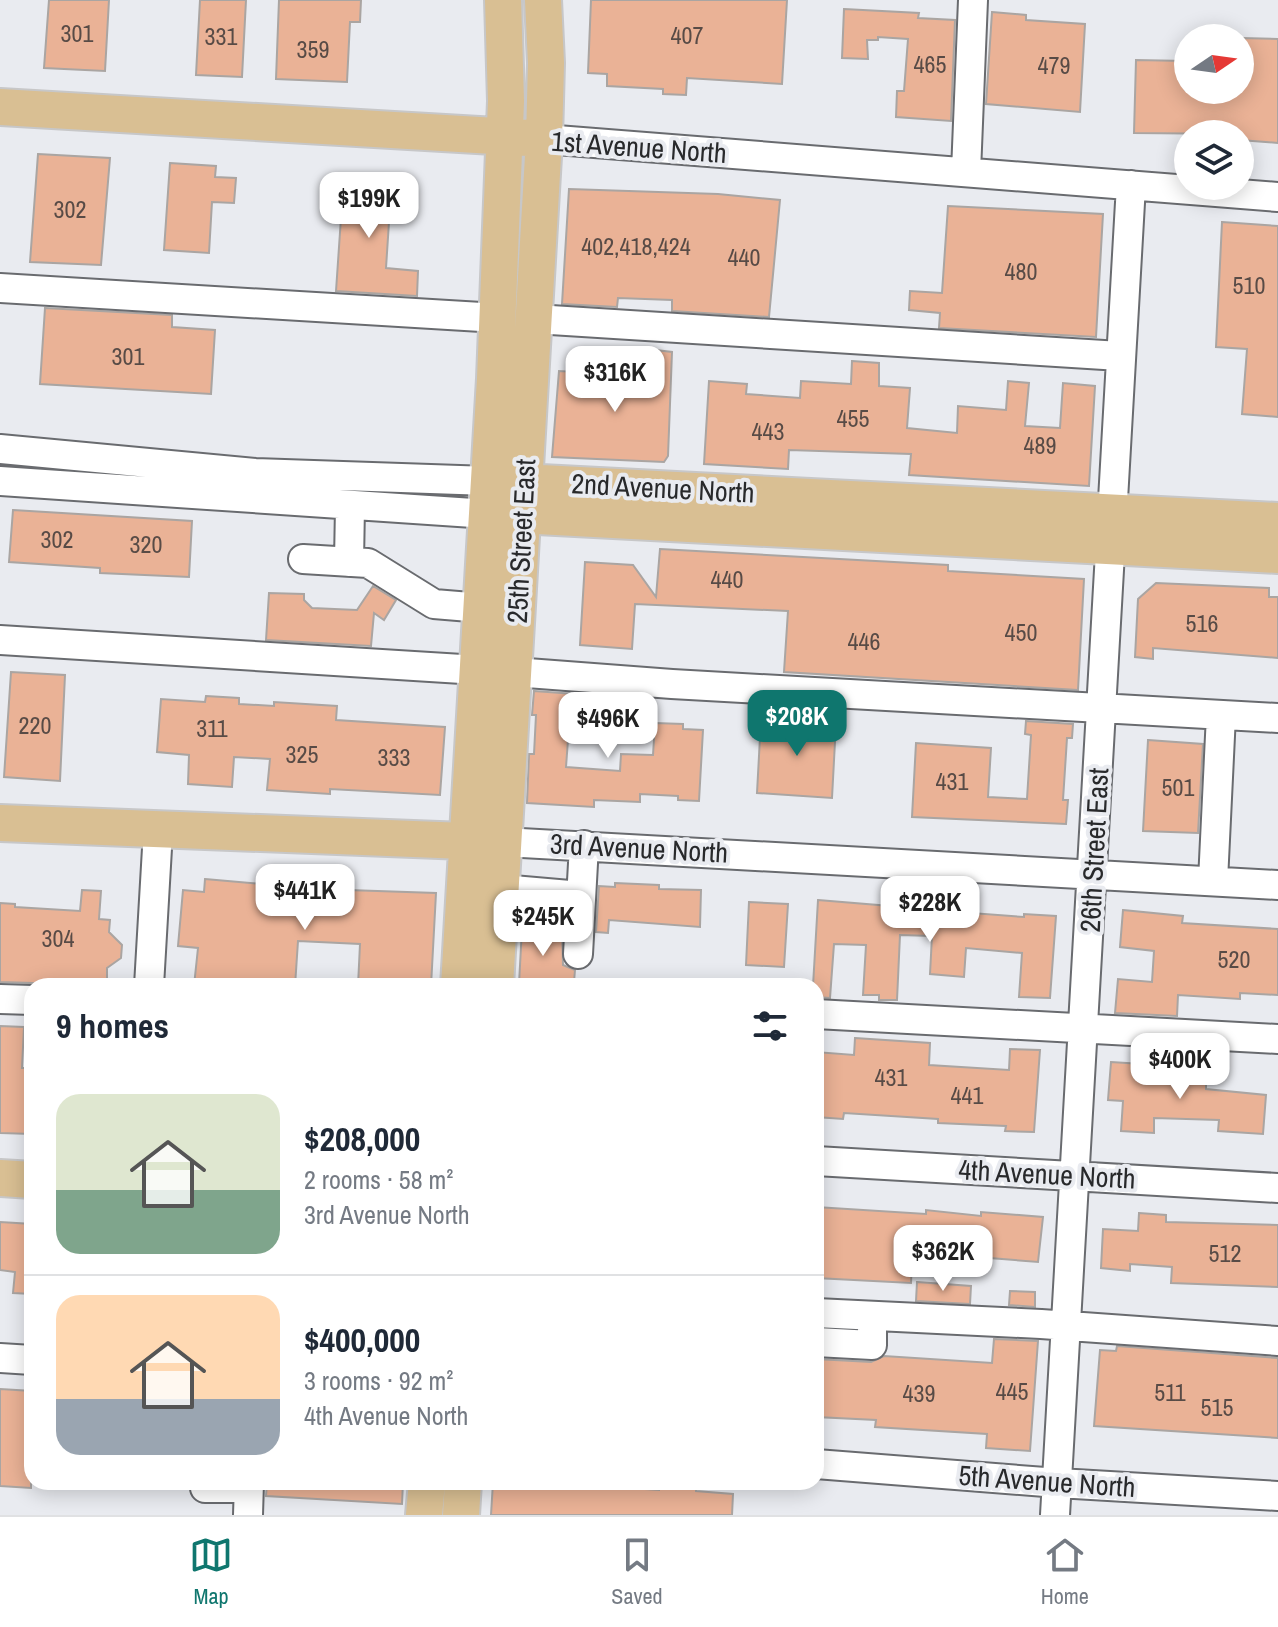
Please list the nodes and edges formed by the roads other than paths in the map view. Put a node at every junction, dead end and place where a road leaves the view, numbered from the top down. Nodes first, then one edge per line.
1 (503, 0) edge
2 (543, 0) edge
3 (973, 0) edge
4 (0, 107) edge
5 (505, 137) junction
6 (544, 139) junction
7 (966, 172) junction
8 (1131, 185) junction
9 (1278, 197) edge
10 (0, 288) edge
11 (498, 318) junction
12 (535, 319) junction
13 (1120, 356) junction
14 (0, 449) edge
15 (0, 481) edge
16 (506, 498) junction
17 (350, 506) junction
18 (1278, 521) edge
19 (1111, 530) junction
20 (1278, 555) edge
21 (303, 559) dead end
22 (349, 562) junction
23 (482, 608) junction
24 (0, 640) edge
25 (478, 670) junction
26 (514, 672) junction
27 (1101, 710) junction
28 (1221, 715) junction
29 (1278, 718) edge
30 (0, 823) edge
31 (158, 831) junction
32 (486, 842) junction
33 (584, 845) junction
34 (1092, 874) junction
35 (1213, 881) junction
36 (1278, 885) edge
37 (501, 889) junction
38 (581, 896) junction
39 (578, 954) dead end
40 (149, 978) edge
41 (460, 978) edge
42 (495, 978) edge
43 (0, 999) edge
44 (24, 1000) edge
45 (824, 1014) edge
46 (1084, 1028) junction
47 (1278, 1039) edge
48 (824, 1161) edge
49 (1076, 1175) junction
50 (0, 1178) edge
51 (24, 1180) edge
52 (1278, 1188) edge
53 (824, 1313) edge
54 (872, 1316) junction
55 (1066, 1325) junction
56 (1278, 1341) edge
57 (824, 1342) edge
58 (0, 1358) edge
59 (24, 1360) edge
60 (824, 1465) edge
61 (1058, 1483) junction
62 (218, 1490) edge
63 (426, 1490) edge
64 (463, 1490) edge
65 (249, 1495) edge
66 (1278, 1496) edge
67 (424, 1515) edge
68 (461, 1515) edge
69 (1055, 1515) edge

1 - 5 main road, 25th Street East
2 - 6 main road, 25th Street East
3 - 7 street
4 - 5 main road, 1st Avenue North
5 - 6 main road, 1st Avenue North
5 - 11 main road, 25th Street East
6 - 7 street, 1st Avenue North
6 - 12 main road, 25th Street East
7 - 8 street, 1st Avenue North
8 - 9 street, 1st Avenue North
8 - 13 street, 26th Street East
10 - 11 street
11 - 16 main road, 25th Street East
12 - 13 street
12 - 16 main road, 25th Street East
13 - 19 street, 26th Street East
14 - 16 street, 2nd Avenue North
15 - 17 street, 2nd Avenue North
16 - 17 street, 2nd Avenue North
16 - 19 main road, 2nd Avenue North
16 - 23 main road, 25th Street East
16 - 26 main road, 25th Street East
17 - 22 street
18 - 19 main road, 2nd Avenue North
19 - 20 main road, 2nd Avenue North
19 - 27 street, 26th Street East
21 - 22 street
22 - 23 street
23 - 25 main road, 25th Street East
24 - 25 street
25 - 32 main road, 25th Street East
26 - 27 street
26 - 32 main road, 25th Street East
27 - 28 street
27 - 34 street, 26th Street East
28 - 29 street
28 - 35 street
30 - 31 main road, 3rd Avenue North
31 - 32 main road, 3rd Avenue North
31 - 40 street
32 - 33 street, 3rd Avenue North
32 - 37 main road, 25th Street East
32 - 41 main road, 25th Street East
33 - 34 street, 3rd Avenue North
33 - 38 street
34 - 35 street, 3rd Avenue North
34 - 46 street, 26th Street East
35 - 36 street, 3rd Avenue North
37 - 38 street
37 - 42 main road, 25th Street East
38 - 39 street
43 - 44 street
45 - 46 street
46 - 47 street
46 - 49 street, 26th Street East
48 - 49 street, 4th Avenue North
49 - 52 street, 4th Avenue North
49 - 55 street, 26th Street East
50 - 51 main road
53 - 54 street
54 - 55 street
54 - 57 street
55 - 56 street
55 - 61 street, 26th Street East
58 - 59 street
60 - 61 street, 5th Avenue North
61 - 66 street, 5th Avenue North
61 - 69 street, 26th Street East
62 - 65 street
63 - 67 main road
64 - 68 main road

